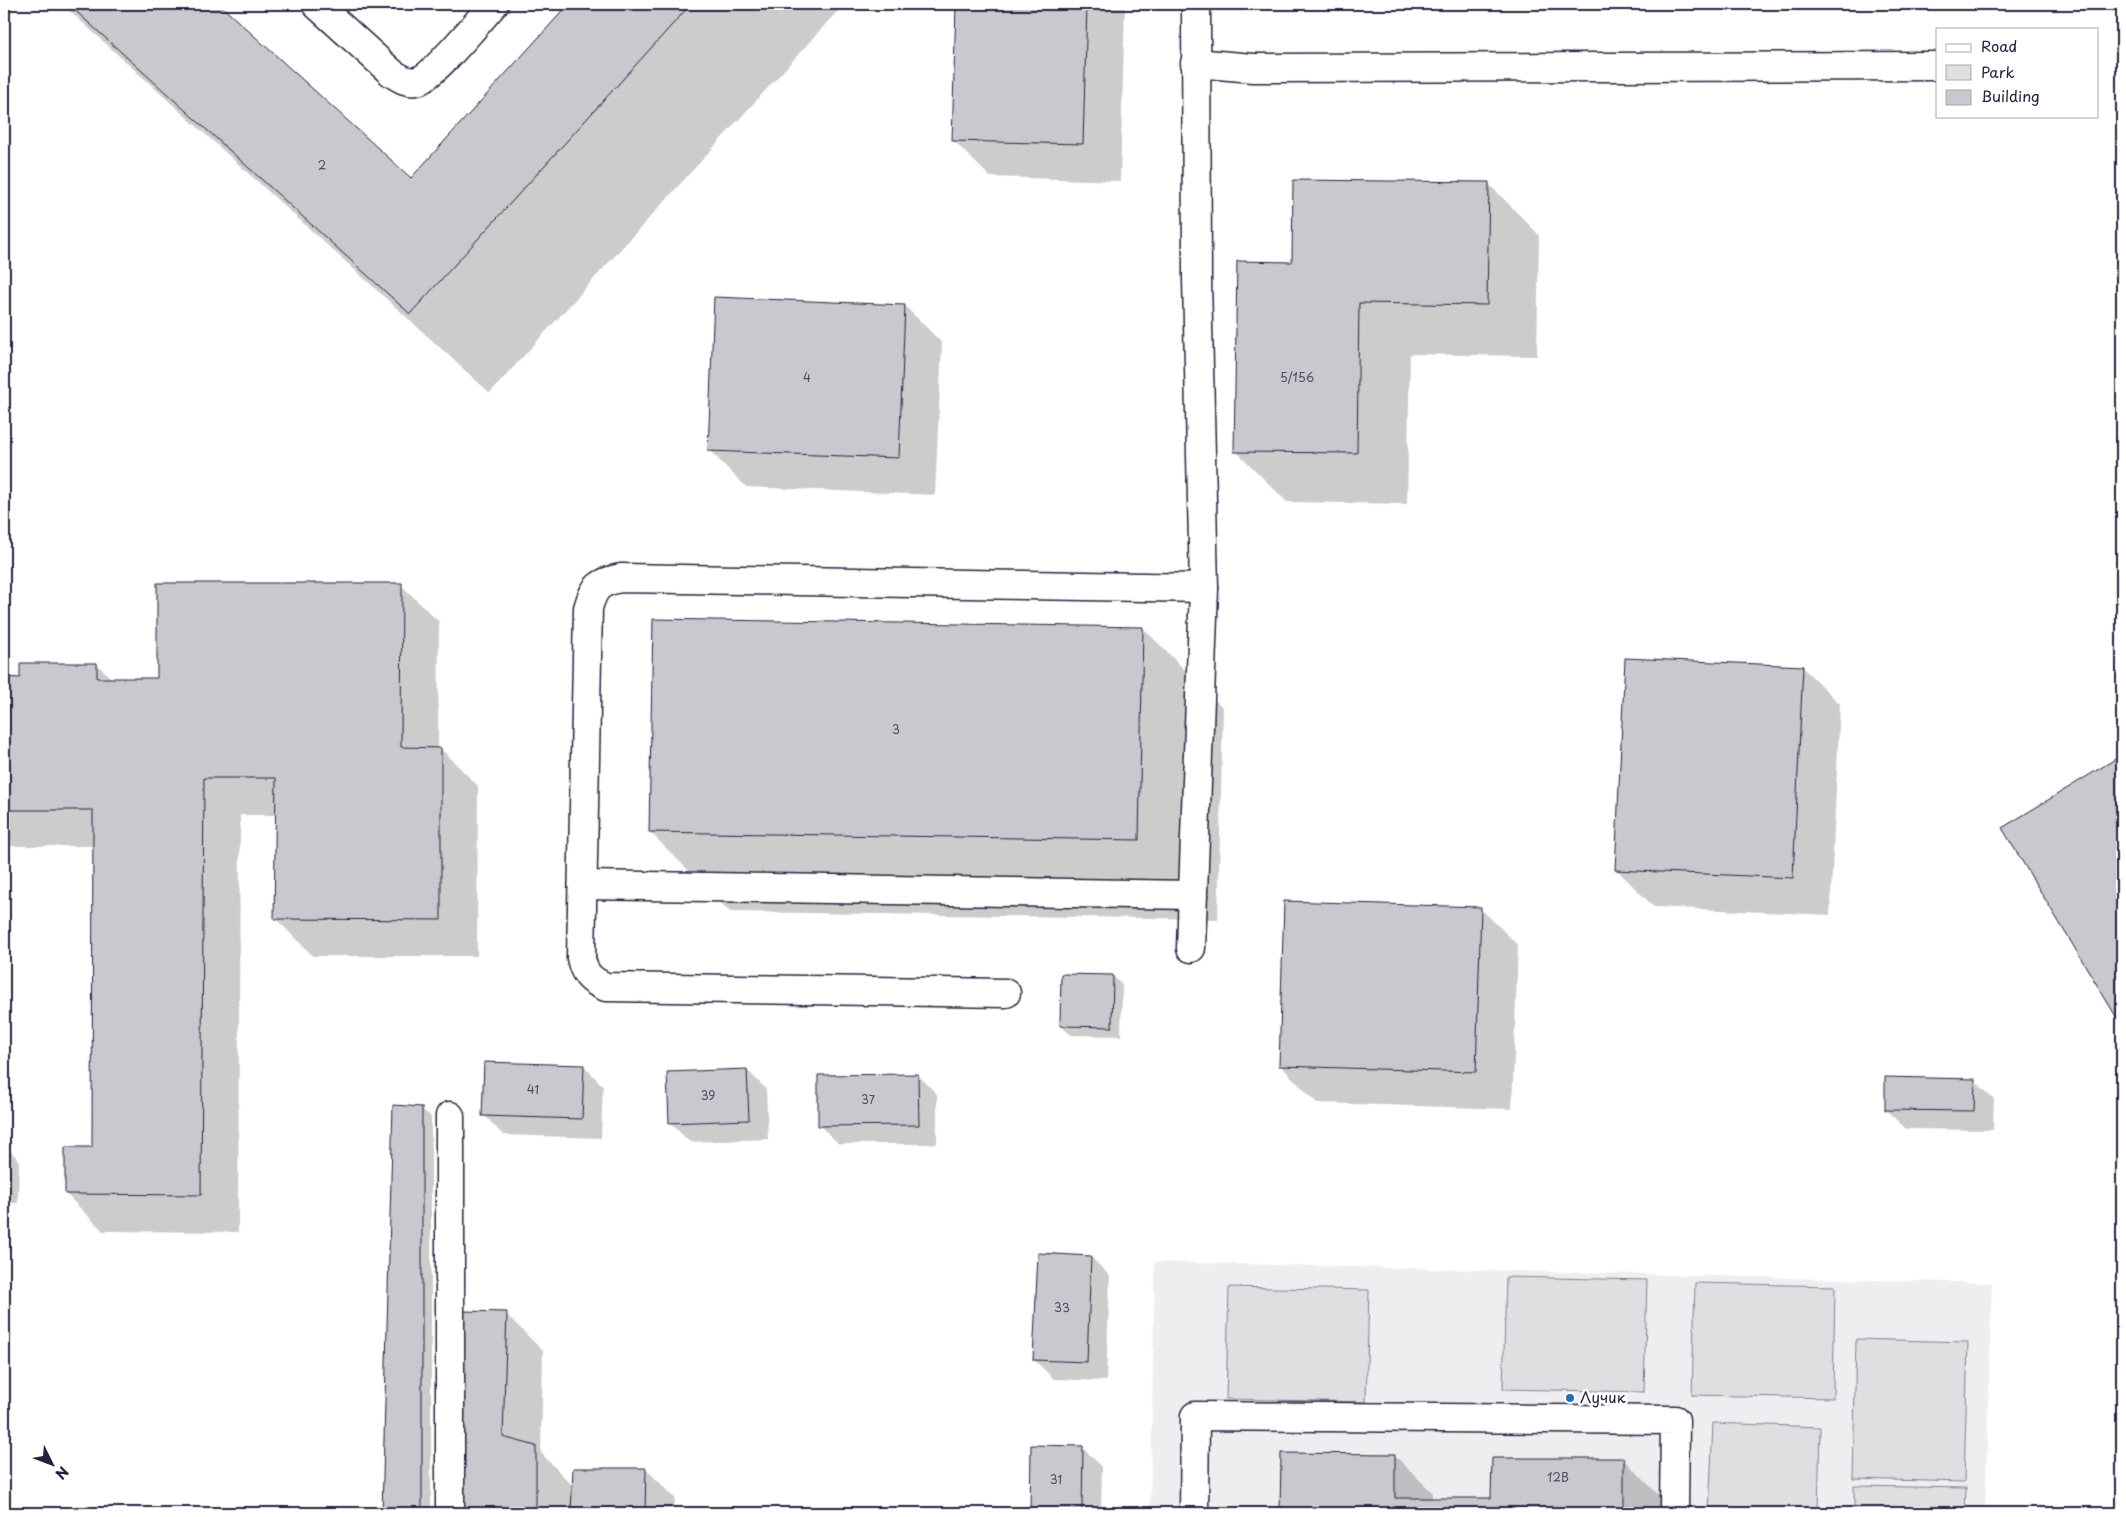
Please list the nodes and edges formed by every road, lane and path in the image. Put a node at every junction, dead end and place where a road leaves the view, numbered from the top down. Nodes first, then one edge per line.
1 (316, 4) edge
2 (494, 4) edge
3 (1196, 4) edge
4 (1195, 63) junction
5 (1936, 66) edge
6 (1204, 588) junction
7 (583, 885) junction
8 (1193, 896) junction
9 (1191, 948) dead end
10 (1006, 993) dead end
11 (450, 1116) dead end
12 (450, 1513) edge
13 (1194, 1513) edge
14 (1674, 1513) edge

1 - 2 lane
3 - 4 lane
4 - 5 lane
4 - 6 lane
6 - 7 lane
6 - 8 lane
7 - 8 lane
7 - 10 lane
8 - 9 lane
11 - 12 lane
13 - 14 lane

